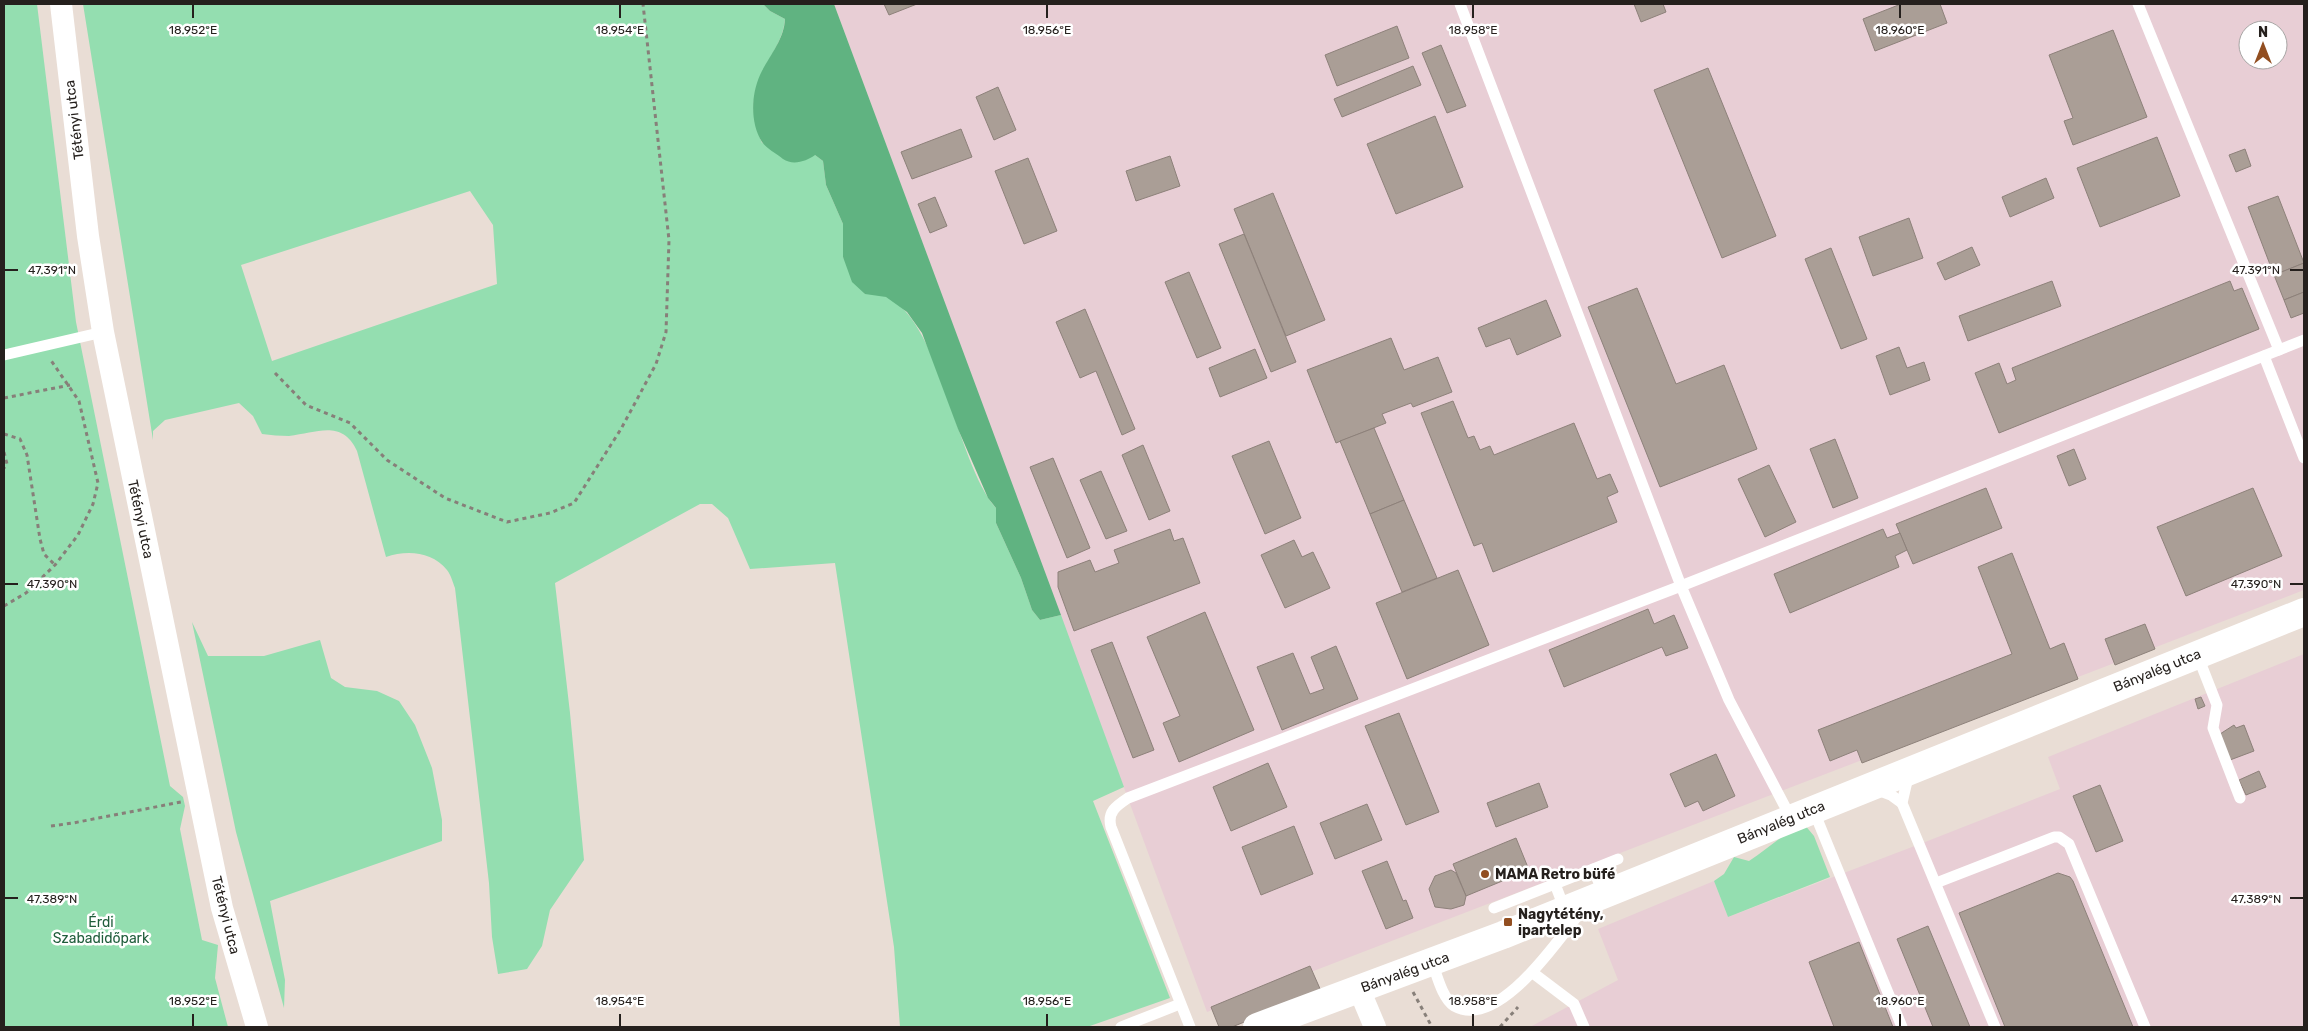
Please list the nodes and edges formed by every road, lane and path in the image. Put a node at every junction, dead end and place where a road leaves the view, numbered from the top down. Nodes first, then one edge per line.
1 (61, 4) edge
2 (643, 4) edge
3 (1460, 4) edge
4 (2138, 4) edge
5 (103, 332) junction
6 (2304, 340) edge
7 (40, 346) junction
8 (2279, 350) junction
9 (4, 355) edge
10 (2264, 356) junction
11 (274, 373) dead end
12 (70, 385) junction
13 (4, 398) edge
14 (4, 434) edge
15 (4, 452) edge
16 (2304, 458) edge
17 (4, 468) edge
18 (55, 565) junction
19 (1681, 586) junction
20 (4, 606) edge
21 (2304, 612) edge
22 (2197, 654) junction
23 (1918, 767) junction
24 (1863, 789) junction
25 (198, 798) junction
26 (2240, 798) dead end
27 (1902, 803) junction
28 (1802, 813) junction
29 (51, 826) dead end
30 (1618, 859) dead end
31 (1593, 869) junction
32 (1936, 883) junction
33 (1555, 884) junction
34 (1586, 902) junction
35 (1494, 908) dead end
36 (1432, 962) junction
37 (1533, 973) junction
38 (1359, 989) junction
39 (1180, 1004) junction
40 (257, 1027) edge
41 (1121, 1027) edge
42 (1190, 1027) edge
43 (1257, 1027) edge
44 (1375, 1027) edge
45 (1584, 1027) edge
46 (1902, 1027) edge
47 (1995, 1027) edge
48 (2145, 1027) edge

1 - 5 street, Tétényi utca
2 - 11 path
3 - 19 lane
4 - 8 lane
5 - 7 lane
5 - 25 street, Tétényi utca
6 - 8 lane
7 - 9 lane
7 - 12 path
8 - 10 lane
10 - 16 lane
10 - 19 lane
12 - 13 path
12 - 18 path
14 - 18 path
15 - 17 path
18 - 20 path
19 - 28 lane
19 - 39 lane
21 - 22 street, Bányalég utca
22 - 23 street, Bányalég utca
22 - 26 lane
23 - 24 street, Bányalég utca
23 - 27 lane
24 - 27 lane
24 - 28 street, Bányalég utca
25 - 29 path
25 - 40 street, Tétényi utca
27 - 32 lane
28 - 34 street, Bányalég utca
28 - 46 lane
30 - 31 lane
31 - 33 lane
31 - 34 lane
32 - 47 lane
32 - 48 lane
33 - 34 lane
33 - 35 lane
34 - 36 street, Bányalég utca
34 - 37 lane
36 - 37 lane
36 - 38 street, Bányalég utca
37 - 45 lane
38 - 43 street, Bányalég utca
38 - 44 street
39 - 41 lane
39 - 42 lane

